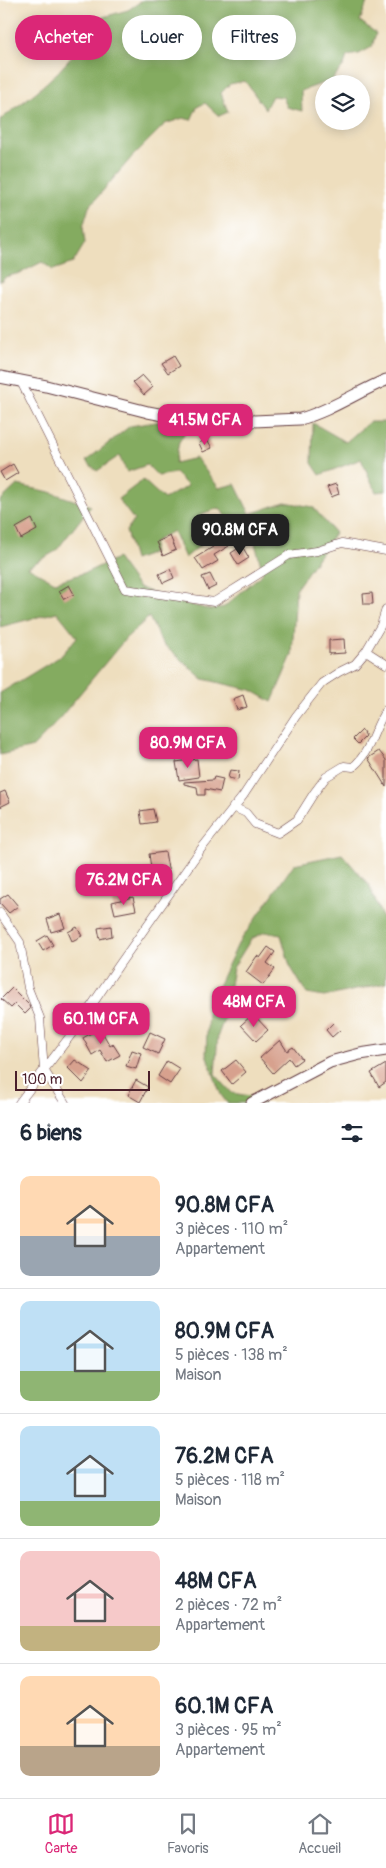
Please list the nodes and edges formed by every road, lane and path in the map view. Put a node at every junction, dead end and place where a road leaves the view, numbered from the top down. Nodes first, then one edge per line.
1 (0, 377) edge
2 (20, 380) junction
3 (386, 380) edge
4 (386, 551) edge
5 (386, 609) edge
6 (366, 651) junction
7 (386, 664) edge
8 (386, 710) edge
9 (233, 807) junction
10 (0, 913) edge
11 (386, 1050) edge
12 (44, 1070) junction
13 (19, 1103) edge
14 (65, 1103) edge
15 (252, 1103) edge

1 - 2 street
2 - 3 street
2 - 4 street
5 - 6 street
6 - 7 street
6 - 9 street
8 - 9 street
9 - 12 street
10 - 12 street
11 - 15 street
12 - 13 street
12 - 14 street

